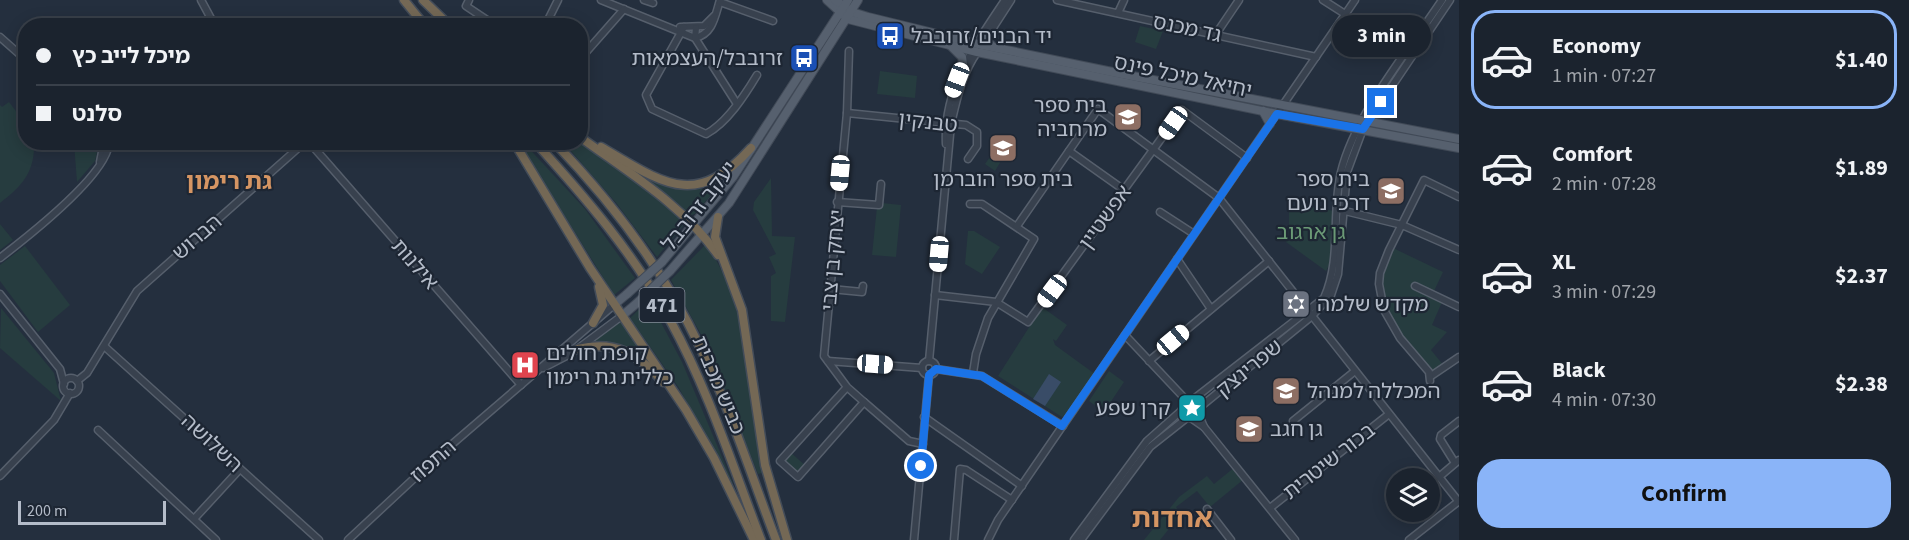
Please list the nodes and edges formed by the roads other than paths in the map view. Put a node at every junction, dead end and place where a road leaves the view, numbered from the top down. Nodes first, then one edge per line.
1 (201, 0) edge
2 (403, 0) edge
3 (423, 0) edge
4 (469, 0) edge
5 (558, 0) edge
6 (601, 0) edge
7 (644, 0) edge
8 (827, 0) edge
9 (835, 0) edge
10 (858, 0) edge
11 (1005, 0) edge
12 (1011, 0) edge
13 (1058, 0) edge
14 (1124, 0) edge
15 (1239, 0) edge
16 (1323, 0) edge
17 (1355, 0) edge
18 (1442, 0) edge
19 (1450, 0) edge
20 (720, 1) edge
21 (653, 3) dead end
22 (844, 7) edge
23 (624, 9) junction
24 (716, 13) junction
25 (1118, 13) junction
26 (1345, 14) junction
27 (850, 15) junction
28 (211, 18) edge
29 (413, 18) edge
30 (418, 18) edge
31 (438, 18) edge
32 (442, 18) edge
33 (484, 18) edge
34 (549, 18) edge
35 (773, 21) dead end
36 (866, 21) junction
37 (831, 25) junction
38 (696, 28) junction
39 (683, 30) junction
40 (1216, 34) junction
41 (836, 35) junction
42 (988, 35) junction
43 (0, 37) edge
44 (694, 38) junction
45 (950, 45) junction
46 (993, 47) junction
47 (976, 48) junction
48 (588, 50) edge
49 (849, 51) dead end
50 (18, 53) edge
51 (1316, 57) junction
52 (963, 64) junction
53 (757, 75) dead end
54 (736, 104) junction
55 (1282, 106) junction
56 (1263, 111) junction
57 (847, 113) junction
58 (1277, 114) junction
59 (1270, 124) junction
60 (948, 125) junction
61 (1362, 125) junction
62 (1344, 126) junction
63 (1353, 139) junction
64 (1459, 139) edge
65 (588, 140) edge
66 (588, 142) edge
67 (751, 148) junction
68 (1459, 148) edge
69 (103, 150) edge
70 (108, 150) edge
71 (296, 150) edge
72 (316, 150) edge
73 (519, 150) edge
74 (542, 150) edge
75 (561, 150) edge
76 (1154, 150) junction
77 (1068, 151) junction
78 (1247, 158) junction
79 (968, 159) dead end
80 (96, 170) junction
81 (881, 184) dead end
82 (1124, 190) junction
83 (1459, 197) edge
84 (1219, 198) junction
85 (837, 202) junction
86 (970, 204) dead end
87 (1341, 210) junction
88 (1160, 212) dead end
89 (718, 217) junction
90 (694, 225) junction
91 (1402, 225) junction
92 (1017, 226) junction
93 (1194, 234) junction
94 (703, 235) junction
95 (1459, 250) edge
96 (0, 258) edge
97 (1178, 259) junction
98 (1269, 261) junction
99 (595, 276) junction
100 (730, 276) junction
101 (863, 286) dead end
102 (1415, 286) dead end
103 (831, 289) junction
104 (0, 294) edge
105 (935, 295) junction
106 (996, 302) junction
107 (615, 304) junction
108 (1459, 307) edge
109 (1211, 309) junction
110 (1310, 314) junction
111 (623, 315) junction
112 (593, 322) junction
113 (1125, 335) junction
114 (104, 346) junction
115 (578, 349) junction
116 (1459, 357) edge
117 (828, 361) junction
118 (929, 361) junction
119 (1149, 361) junction
120 (922, 368) junction
121 (60, 369) junction
122 (936, 369) junction
123 (1355, 370) junction
124 (535, 373) junction
125 (972, 373) junction
126 (929, 375) junction
127 (74, 380) junction
128 (64, 384) junction
129 (520, 385) junction
130 (848, 387) junction
131 (70, 393) junction
132 (864, 402) junction
133 (1186, 403) junction
134 (686, 410) junction
135 (1198, 410) junction
136 (1389, 414) junction
137 (924, 417) junction
138 (1189, 417) junction
139 (1293, 421) dead end
140 (1459, 421) edge
141 (1062, 426) junction
142 (1204, 427) junction
143 (98, 430) dead end
144 (923, 444) junction
145 (1457, 461) edge
146 (1432, 468) edge
147 (240, 470) junction
148 (0, 476) edge
149 (1440, 476) edge
150 (1440, 478) edge
151 (1022, 486) junction
152 (1012, 500) junction
153 (1459, 502) edge
154 (1270, 508) junction
155 (1207, 509) dead end
156 (194, 519) junction
157 (1292, 539) edge
158 (216, 540) edge
159 (319, 540) edge
160 (348, 540) edge
161 (754, 540) edge
162 (761, 540) edge
163 (776, 540) edge
164 (787, 540) edge
165 (914, 540) edge
166 (954, 540) edge
167 (988, 540) edge
168 (1074, 540) edge
169 (1081, 540) edge
170 (1231, 540) edge
171 (1409, 540) edge

1 - 28 street
2 - 29 highway
2 - 30 highway
3 - 31 highway
3 - 32 highway
4 - 33 street
5 - 34 street
6 - 23 street
7 - 21 street
8 - 22 main road
8 - 37 main road
9 - 22 main road
10 - 27 main road, יעקב זרובבל
10 - 36 main road
11 - 47 street
12 - 42 street
13 - 25 street, גד מכנס
14 - 25 street
15 - 40 street
16 - 26 street
17 - 26 street
18 - 61 street
19 - 61 street
20 - 24 street
20 - 35 street
22 - 27 main road
22 - 37 main road, יעקב זרובבל
23 - 39 street
23 - 48 street
24 - 38 street
24 - 44 street
25 - 40 street, גד מכנס
26 - 51 street
27 - 36 main road
27 - 41 main road, יעקב זרובבל
36 - 41 main road
36 - 45 main road
36 - 47 main road
37 - 67 main road, יעקב זרובבל
38 - 39 street
38 - 44 street
39 - 44 street
39 - 54 street
40 - 51 street, גד מכנס
41 - 89 main road, יעקב זרובבל
42 - 46 main road
42 - 47 street
43 - 50 street
44 - 54 street
45 - 47 main road
45 - 52 main road
46 - 47 main road, יחיאל מיכל פינס
46 - 55 main road, יחיאל מיכל פינס
47 - 52 street
47 - 56 main road, יחיאל מיכל פינס
47 - 60 street
49 - 57 street, יצחק בן צבי
51 - 55 street
52 - 60 street
53 - 54 street
55 - 58 street
55 - 61 main road, יחיאל מיכל פינס
56 - 58 main road, יחיאל מיכל פינס
56 - 59 main road
57 - 60 street, טבנקין
57 - 85 street, יצחק בן צבי
58 - 59 street
58 - 62 main road, יחיאל מיכל פינס
59 - 78 street
60 - 79 street, טבנקין
60 - 105 street
61 - 62 main road, יחיאל מיכל פינס
61 - 63 street, שפרינצק
61 - 64 main road, יחיאל מיכל פינס
61 - 68 main road, יחיאל מיכל פינס
61 - 87 street, שפרינצק
62 - 63 street
63 - 87 street, שפרינצק
65 - 67 highway
66 - 90 highway
67 - 90 main road, יעקב זרובבל
69 - 80 street
70 - 80 street
71 - 114 street, הברוש
72 - 129 street, אילנות
73 - 99 highway
74 - 162 highway, כביש מכבית / 471
75 - 163 highway, כביש מכבית / 471
76 - 77 street
76 - 78 street, אפשטיין
76 - 82 street, אפשטיין
76 - 84 street
77 - 82 street
77 - 92 street
78 - 84 street
80 - 96 street
81 - 85 street
82 - 106 street, אפשטיין
83 - 91 street
84 - 93 street
84 - 98 street
85 - 103 street, יצחק בן צבי
86 - 92 street
87 - 91 street
87 - 110 street, שפרינצק
88 - 93 street
89 - 94 main road, יעקב זרובבל
89 - 100 highway
90 - 94 highway
90 - 107 main road, יעקב זרובבל, bridge
91 - 95 street
91 - 116 street
92 - 106 street
93 - 97 street
94 - 100 highway
94 - 111 main road, יעקב זרובבל, bridge
97 - 109 street
97 - 113 street
98 - 109 street
98 - 110 street
99 - 107 highway
99 - 112 highway
100 - 164 highway
101 - 103 street
102 - 108 street
103 - 117 street, יצחק בן צבי
104 - 121 street
105 - 106 street
105 - 118 street
106 - 125 street
107 - 111 highway
107 - 112 street, יעקב זרובבל
109 - 119 street
110 - 123 street
110 - 133 street, שפרינצק
110 - 135 street, שפרינצק
111 - 115 street, יעקב זרובבל
111 - 134 highway
112 - 124 street, יעקב זרובבל
113 - 119 street
113 - 141 street
114 - 127 street, הברוש
114 - 147 street, השלושה
115 - 124 street, יעקב זרובבל
115 - 134 highway
117 - 120 street
117 - 130 street
118 - 120 street
118 - 122 street
119 - 133 street
120 - 126 street
121 - 127 street
121 - 128 street
122 - 125 street
122 - 126 street
123 - 136 street
123 - 139 street
124 - 129 street, יעקב זרובבל
125 - 141 street
126 - 137 street
127 - 128 street
127 - 131 street
128 - 131 street
129 - 160 street, התפוז
130 - 132 street
130 - 132 street
131 - 148 street
132 - 144 street
133 - 135 street
133 - 138 street
133 - 168 street, שפרינצק
134 - 161 highway
135 - 138 street, שפרינצק
135 - 142 street
136 - 146 street
136 - 154 street, בכור שיטרית
137 - 144 street
137 - 151 street
138 - 142 street
138 - 169 street
140 - 145 street
141 - 151 street
142 - 154 street
143 - 156 street
144 - 165 street
145 - 149 street
147 - 156 street
147 - 159 street, השלושה
150 - 153 street
151 - 152 street
152 - 166 street
152 - 167 street
153 - 171 street
154 - 157 street
155 - 170 street
156 - 158 street

